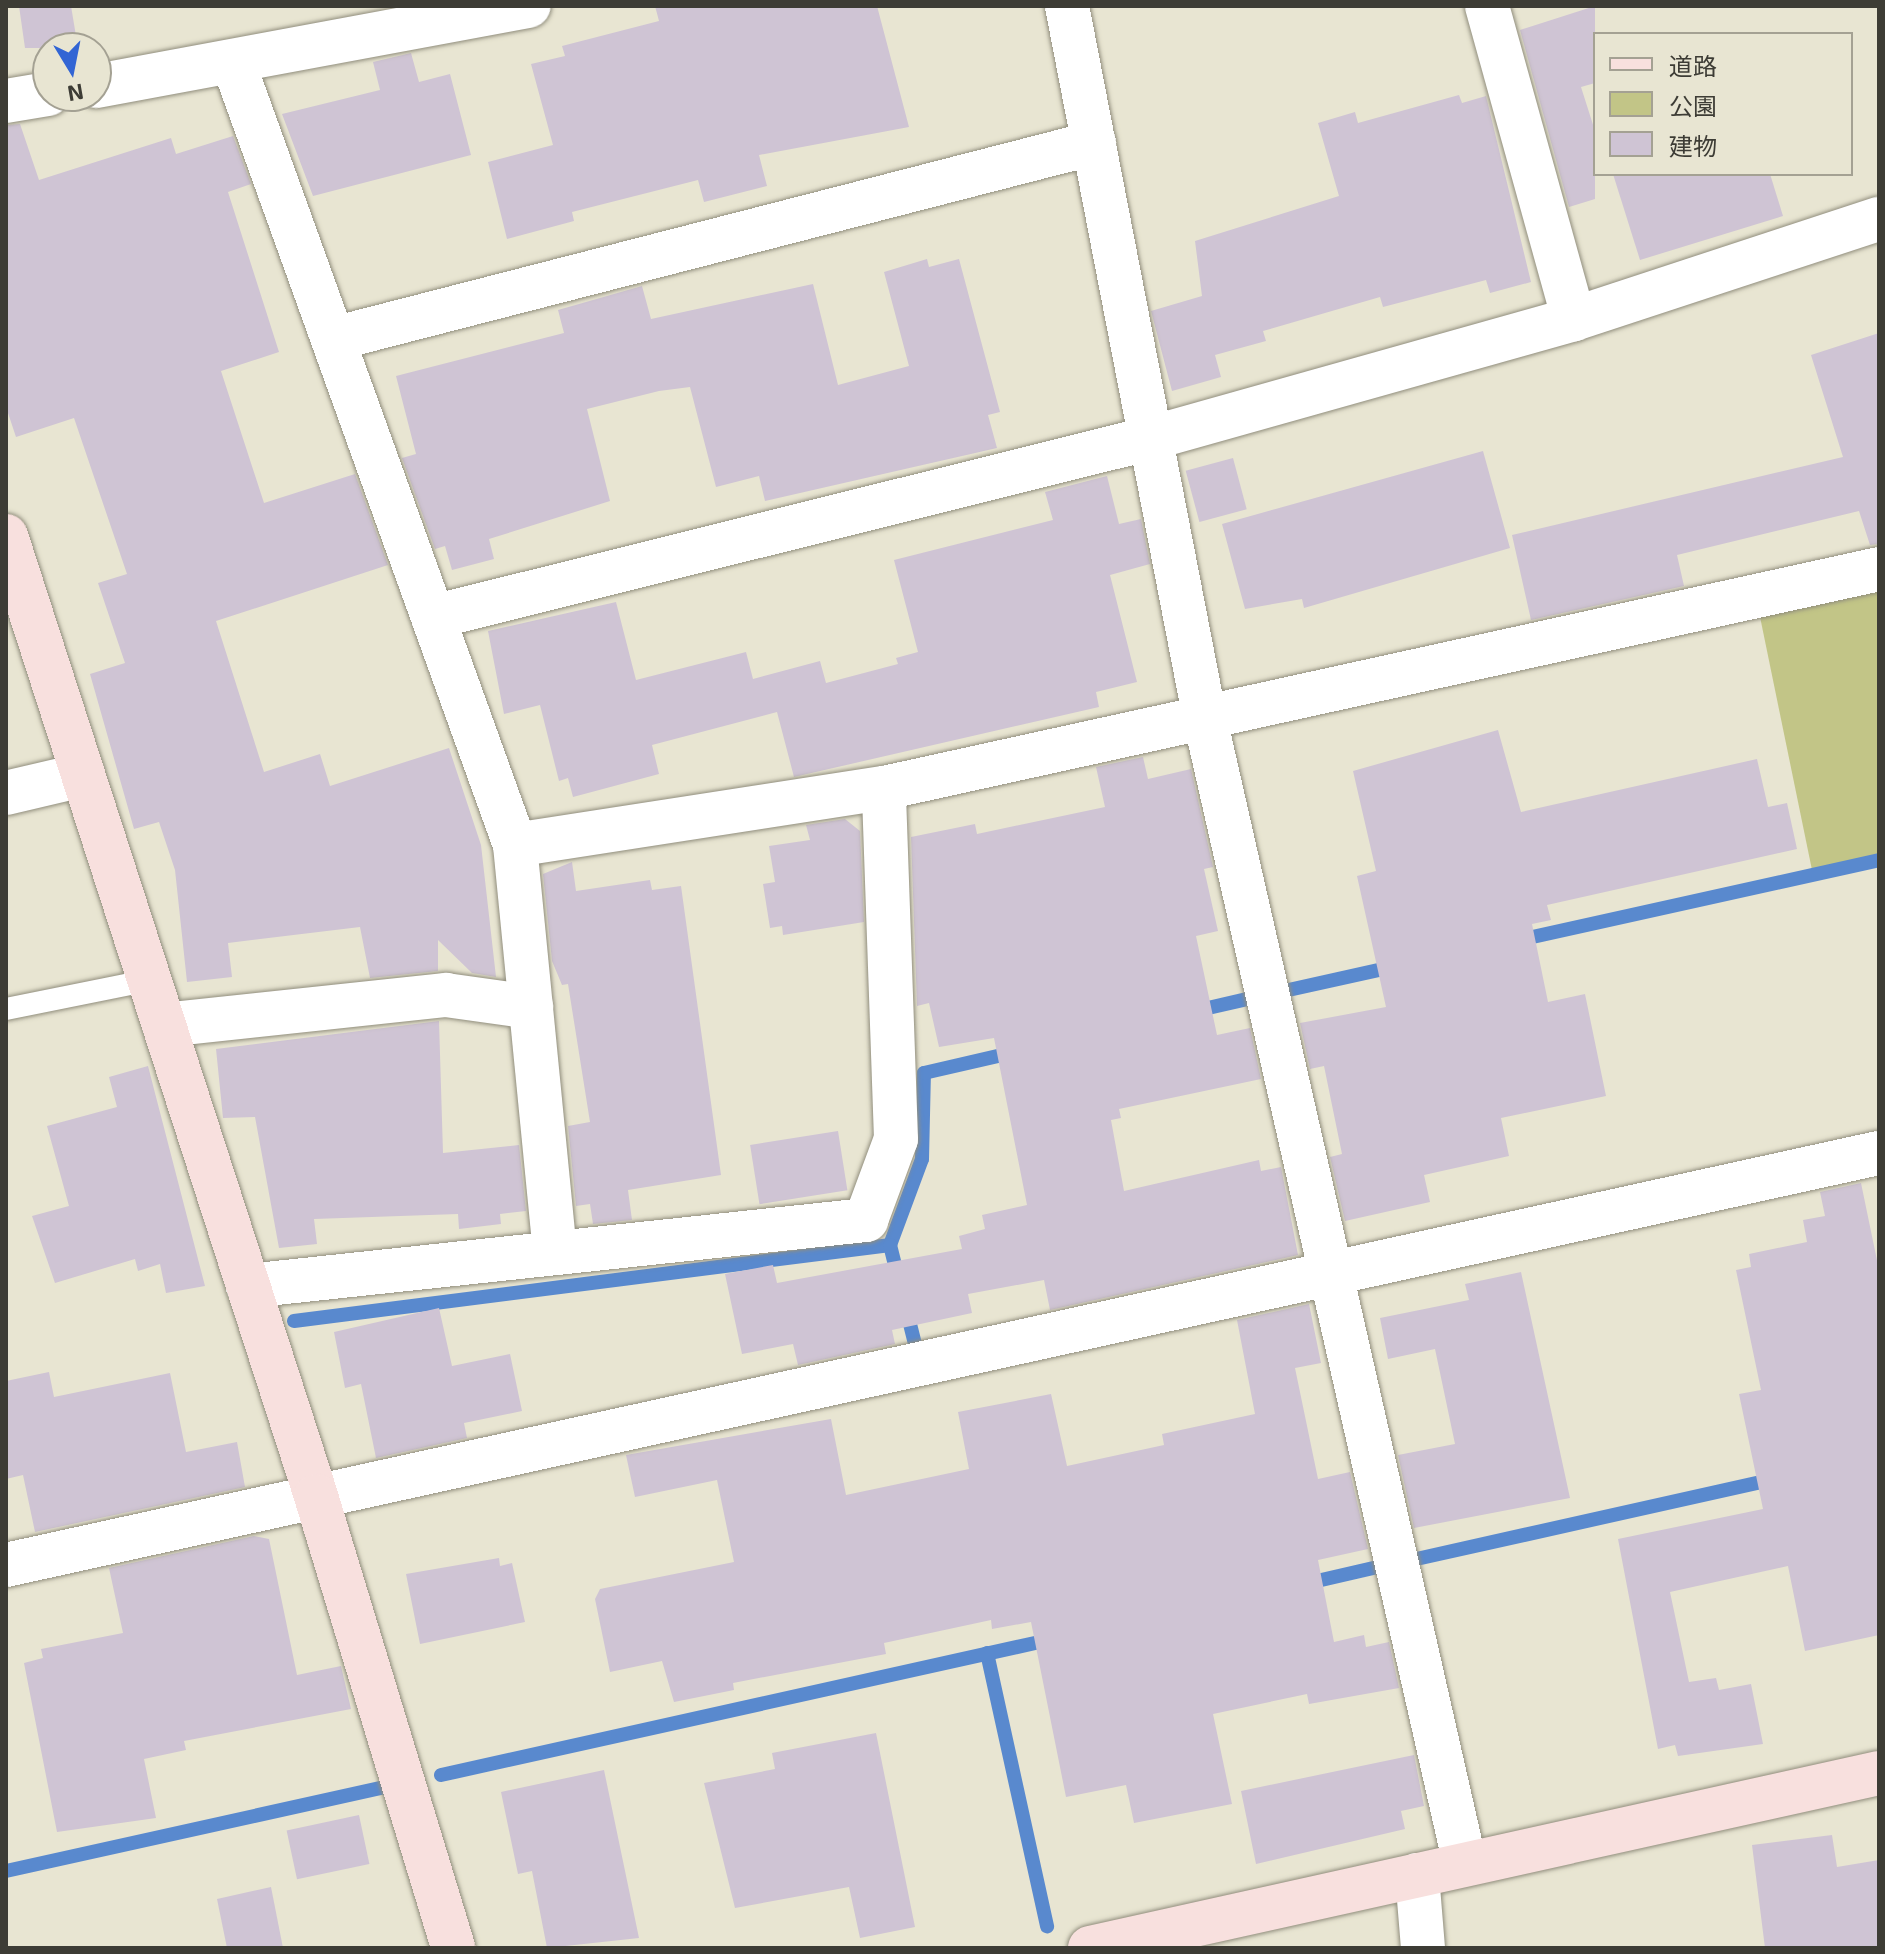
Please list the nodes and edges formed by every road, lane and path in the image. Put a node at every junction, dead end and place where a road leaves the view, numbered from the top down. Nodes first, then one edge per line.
1 (529, 6) edge
2 (1067, 6) edge
3 (1487, 6) edge
4 (233, 62) junction
5 (112, 83) edge
6 (32, 97) edge
7 (6, 101) edge
8 (1094, 143) junction
9 (1879, 219) edge
10 (1574, 319) junction
11 (333, 339) junction
12 (1151, 438) junction
13 (6, 536) edge
14 (1879, 569) edge
15 (433, 617) junction
16 (1205, 719) junction
17 (83, 775) junction
18 (884, 788) junction
19 (6, 793) edge
20 (515, 845) junction
21 (150, 980) junction
22 (531, 1007) junction
23 (6, 1009) edge
24 (164, 1025) junction
25 (1879, 1153) edge
26 (555, 1252) junction
27 (1328, 1274) junction
28 (248, 1286) junction
29 (316, 1496) junction
30 (6, 1565) edge
31 (1879, 1773) edge
32 (1465, 1864) junction
33 (1417, 1875) junction
34 (453, 1948) edge
35 (1090, 1948) edge
36 (1423, 1948) edge

1 - 4 street
2 - 8 street
3 - 10 street
4 - 5 street
4 - 11 street
6 - 7 street
8 - 11 street
8 - 12 street
9 - 10 street
10 - 12 street
11 - 15 street
12 - 15 street
12 - 16 street
13 - 17 street
14 - 16 street
15 - 20 street
16 - 18 street
16 - 27 street
17 - 19 street
17 - 21 street
18 - 20 street
18 - 26 street
20 - 22 street
21 - 23 lane
21 - 24 street
22 - 24 street
22 - 26 street
24 - 28 street
25 - 27 street
26 - 28 street
27 - 29 street
27 - 32 street
28 - 29 street
29 - 30 street
29 - 34 street
31 - 32 street
32 - 33 street
33 - 35 street
33 - 36 street

